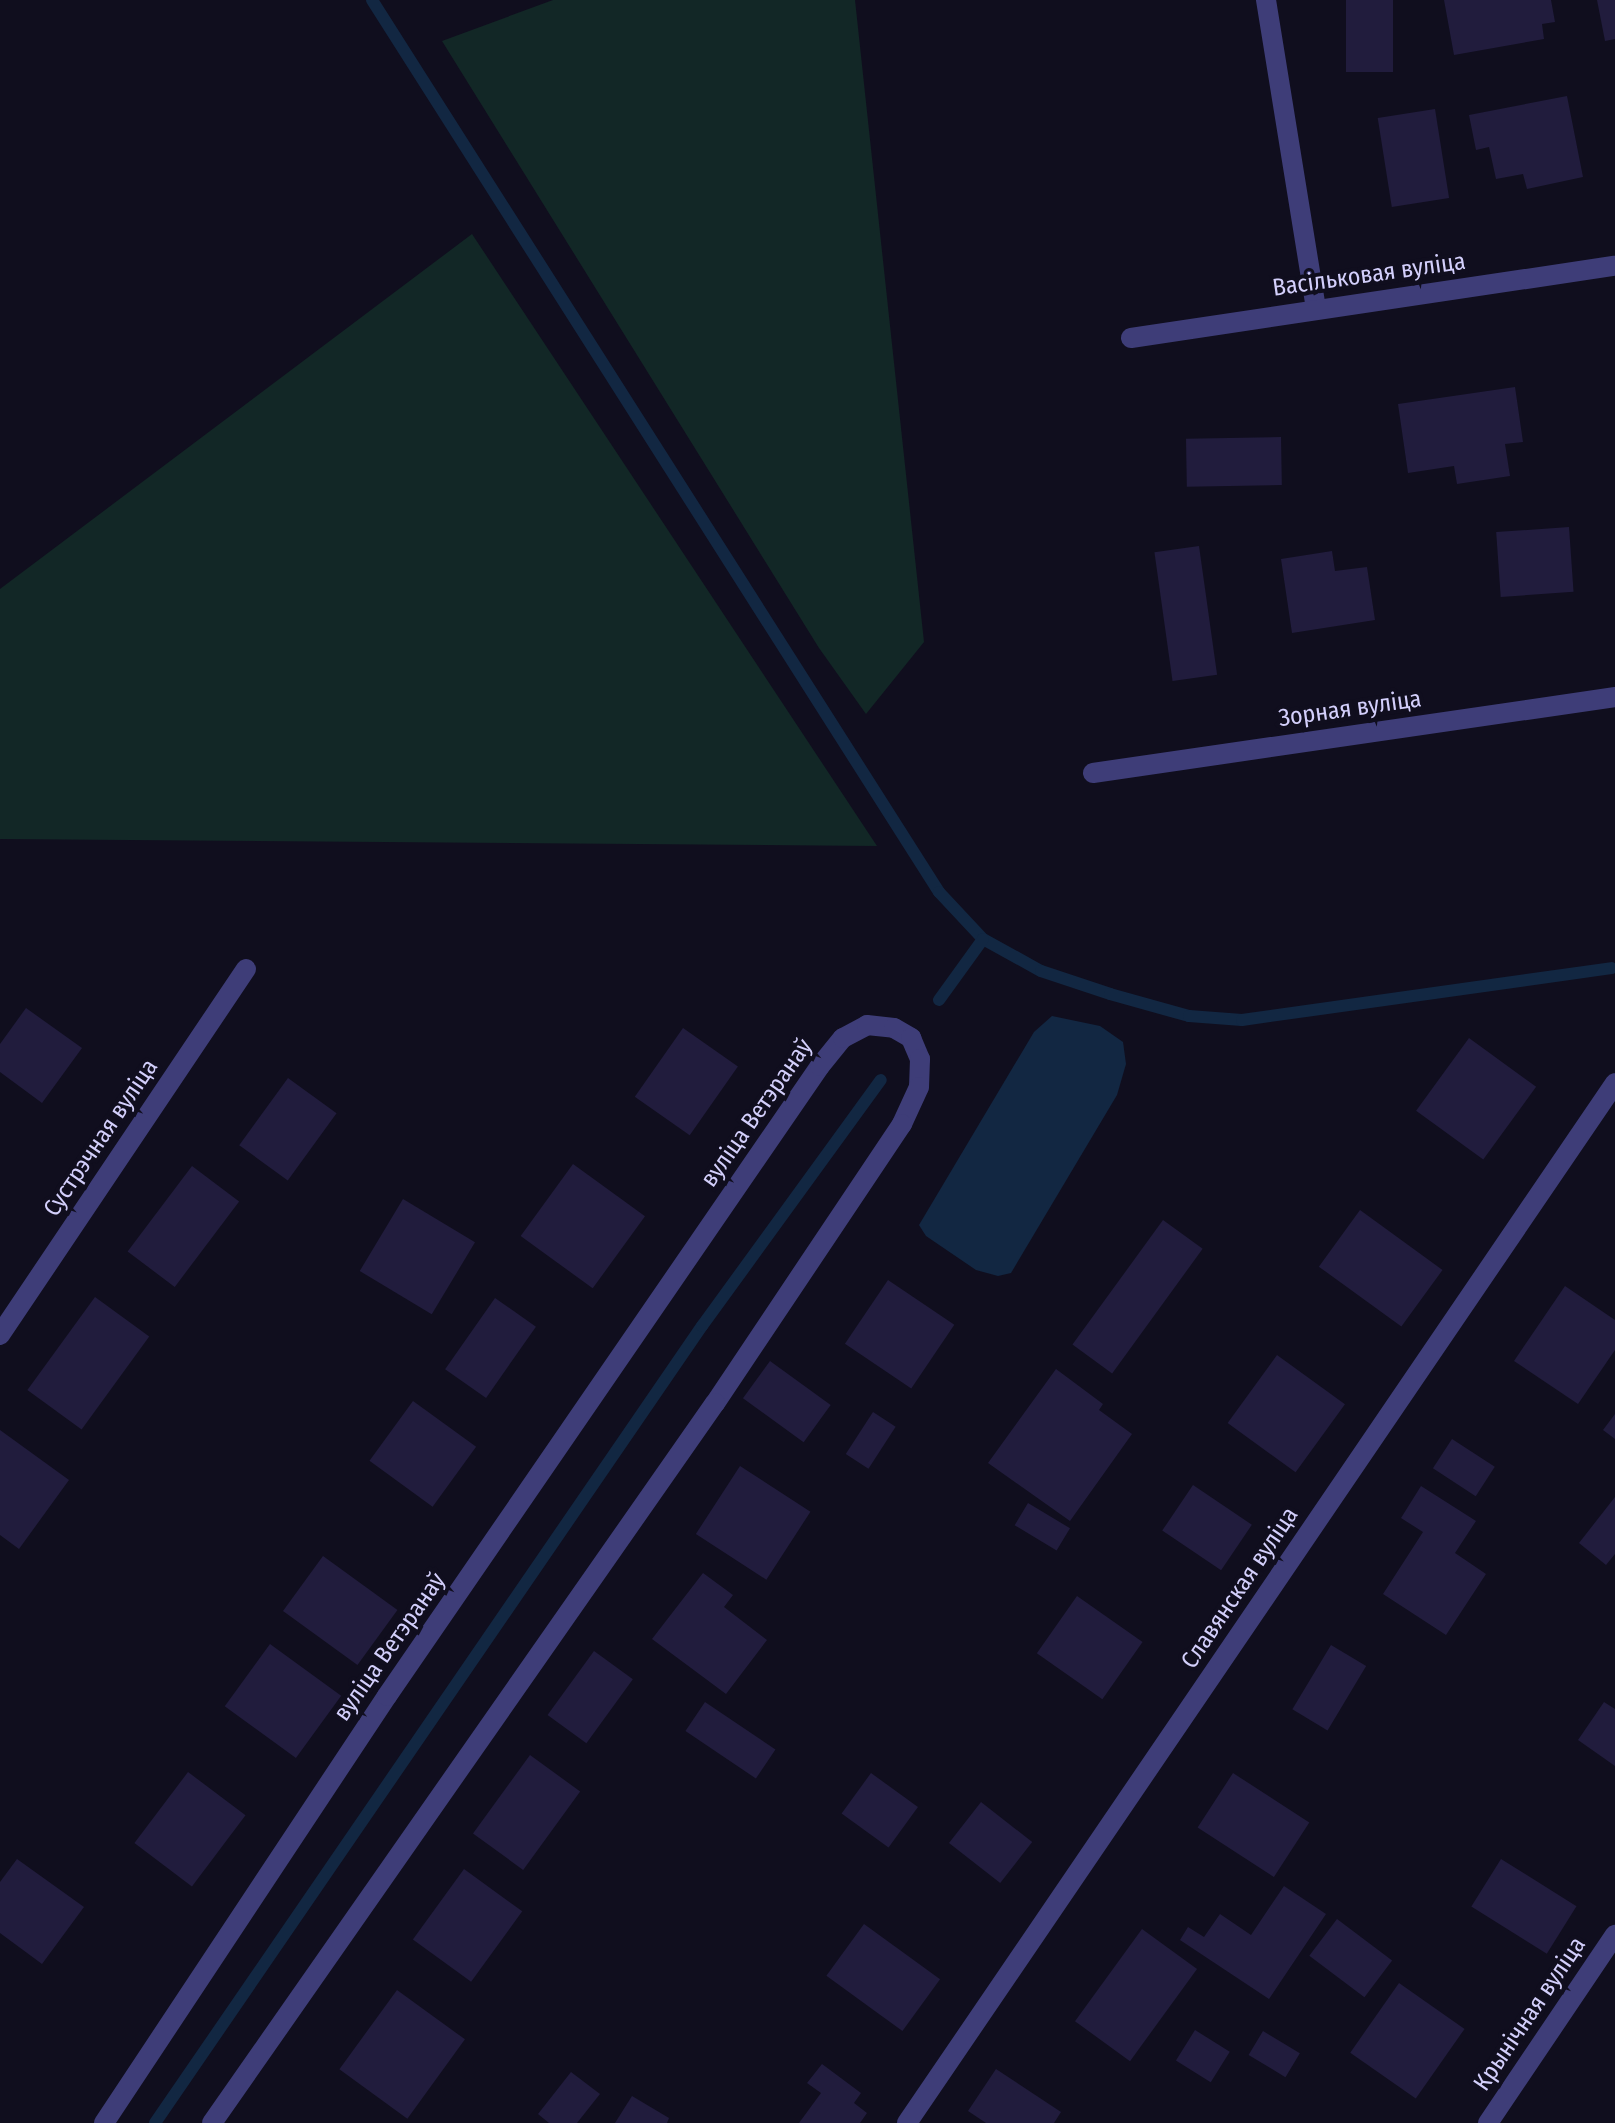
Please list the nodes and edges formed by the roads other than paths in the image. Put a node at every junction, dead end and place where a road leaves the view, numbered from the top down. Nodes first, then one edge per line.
1 (1266, 0) edge
2 (1615, 266) edge
3 (1316, 309) junction
4 (1131, 338) dead end
5 (1615, 697) edge
6 (1093, 773) dead end
7 (246, 969) dead end
8 (1615, 1083) edge
9 (0, 1335) edge
10 (1615, 1935) edge
11 (104, 2123) edge
12 (212, 2123) edge
13 (907, 2123) edge
14 (1488, 2123) edge

1 - 3 street
2 - 3 street, Васільковая вуліца
3 - 4 street, Васільковая вуліца
5 - 6 street, Зорная вуліца
7 - 9 street, Сустрэчная вуліца
8 - 13 street, Славянская вуліца
10 - 14 street, Крынічная вуліца
11 - 12 street, вуліца Ветэранаў

